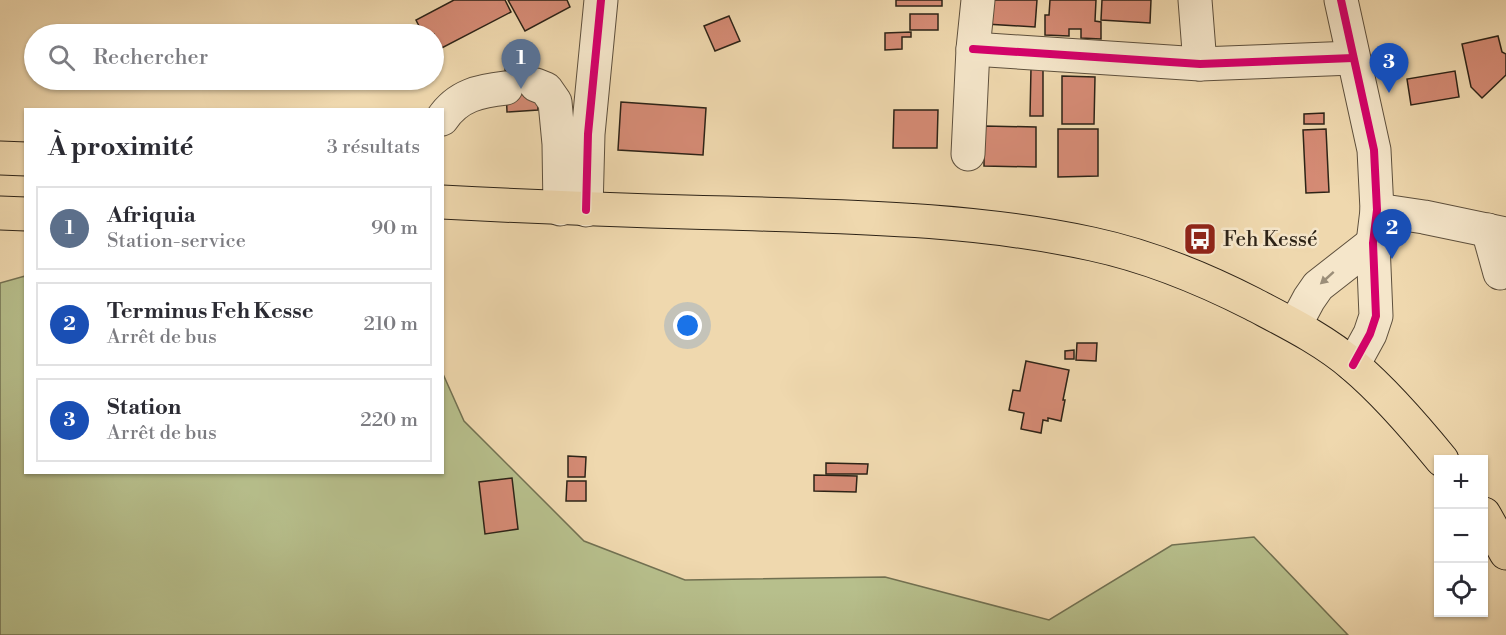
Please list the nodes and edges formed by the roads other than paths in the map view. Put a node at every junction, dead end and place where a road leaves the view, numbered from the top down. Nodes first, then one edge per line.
1 (601, 0) edge
2 (978, 0) edge
3 (1195, 0) edge
4 (1341, 0) edge
5 (973, 49) junction
6 (1353, 58) junction
7 (1200, 64) junction
8 (444, 116) edge
9 (968, 154) dead end
10 (0, 158) edge
11 (24, 159) edge
12 (444, 202) edge
13 (573, 209) junction
14 (1377, 210) junction
15 (0, 213) edge
16 (24, 214) edge
17 (1497, 232) edge
18 (1373, 243) junction
19 (1500, 273) dead end
20 (1295, 326) junction
21 (1353, 365) junction
22 (1439, 455) edge
23 (1488, 521) edge
24 (1506, 553) edge

1 - 13 street
2 - 5 street
3 - 7 street
4 - 6 street
5 - 7 street
5 - 9 street
6 - 7 street
6 - 14 street
8 - 13 street
10 - 11 main road
12 - 13 main road
13 - 20 main road
14 - 17 street
14 - 18 street
15 - 16 main road
17 - 19 street
18 -> 20 street
18 - 21 street
20 - 21 main road
21 - 22 main road
23 - 24 main road

